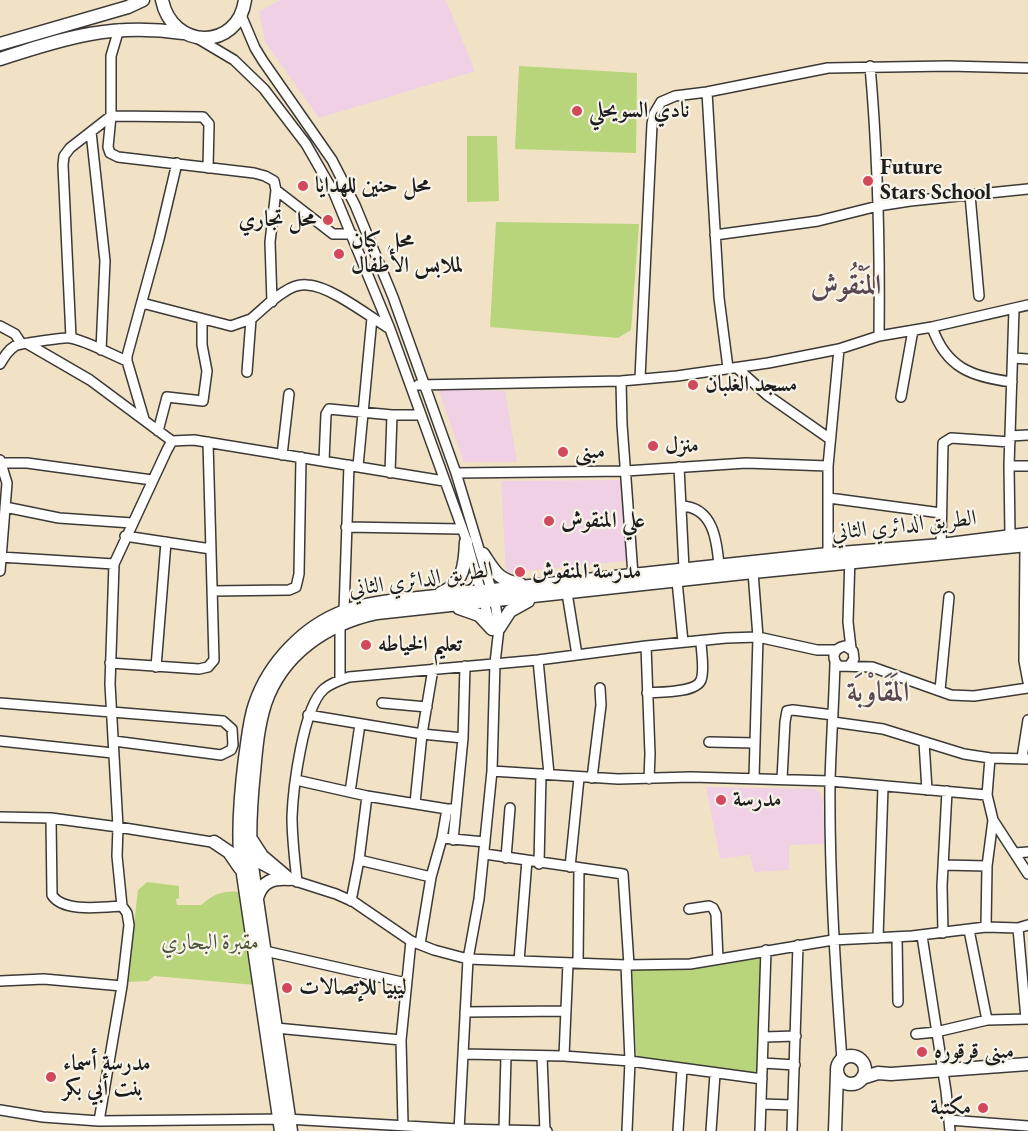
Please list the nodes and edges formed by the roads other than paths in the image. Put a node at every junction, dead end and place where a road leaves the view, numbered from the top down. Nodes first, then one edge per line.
1 (143, 0) edge
2 (162, 0) edge
3 (246, 5) edge
4 (119, 29) junction
5 (183, 33) junction
6 (197, 38) junction
7 (0, 44) edge
8 (0, 59) edge
9 (870, 66) junction
10 (1028, 68) edge
11 (706, 92) junction
12 (111, 116) junction
13 (91, 132) junction
14 (177, 163) junction
15 (208, 168) junction
16 (1028, 189) edge
17 (276, 190) junction
18 (970, 195) junction
19 (878, 206) junction
20 (352, 234) junction
21 (715, 235) junction
22 (979, 296) dead end
23 (272, 302) junction
24 (378, 302) junction
25 (142, 303) junction
26 (1028, 305) edge
27 (360, 309) junction
28 (1014, 309) junction
29 (372, 318) junction
30 (251, 319) junction
31 (202, 320) junction
32 (0, 326) edge
33 (932, 327) junction
34 (390, 329) junction
35 (913, 330) junction
36 (879, 336) junction
37 (71, 338) junction
38 (25, 344) junction
39 (839, 349) junction
40 (101, 351) junction
41 (1014, 358) junction
42 (1028, 359) edge
43 (127, 361) junction
44 (0, 364) edge
45 (732, 368) junction
46 (247, 372) dead end
47 (640, 378) junction
48 (621, 381) junction
49 (1012, 382) junction
50 (424, 385) junction
51 (410, 386) junction
52 (289, 394) dead end
53 (901, 397) dead end
54 (364, 413) junction
55 (392, 415) junction
56 (421, 415) junction
57 (144, 420) junction
58 (158, 431) junction
59 (1028, 435) edge
60 (830, 439) junction
61 (1010, 439) junction
62 (172, 441) junction
63 (208, 442) junction
64 (282, 455) junction
65 (301, 458) junction
66 (1, 461) edge
67 (324, 461) junction
68 (354, 465) junction
69 (828, 466) junction
70 (1009, 466) junction
71 (1028, 466) edge
72 (679, 467) junction
73 (626, 471) junction
74 (390, 472) junction
75 (456, 473) junction
76 (152, 480) junction
77 (444, 481) junction
78 (829, 498) junction
79 (681, 506) junction
80 (5, 507) junction
81 (941, 513) junction
82 (132, 523) junction
83 (346, 527) junction
84 (461, 529) junction
85 (125, 536) junction
86 (1011, 536) junction
87 (166, 542) junction
88 (466, 542) junction
89 (1027, 542) edge
90 (941, 545) junction
91 (211, 549) junction
92 (483, 554) junction
93 (828, 554) junction
94 (0, 557) edge
95 (850, 558) junction
96 (114, 564) junction
97 (718, 566) junction
98 (684, 569) junction
99 (0, 571) edge
100 (753, 572) junction
101 (633, 574) junction
102 (677, 581) junction
103 (212, 591) junction
104 (537, 592) junction
105 (567, 593) junction
106 (436, 596) junction
107 (489, 596) junction
108 (949, 597) dead end
109 (452, 606) junction
110 (344, 611) junction
111 (848, 622) junction
112 (340, 624) junction
113 (495, 629) junction
114 (758, 637) junction
115 (701, 641) junction
116 (683, 642) junction
117 (646, 646) junction
118 (838, 649) junction
119 (817, 650) junction
120 (852, 650) junction
121 (577, 654) junction
122 (538, 660) junction
123 (835, 662) junction
124 (110, 663) junction
125 (495, 663) junction
126 (465, 666) junction
127 (848, 666) junction
128 (156, 667) junction
129 (872, 667) junction
130 (433, 669) junction
131 (340, 680) junction
132 (1028, 682) edge
133 (835, 686) junction
134 (600, 688) dead end
135 (1028, 688) edge
136 (940, 690) junction
137 (647, 693) junction
138 (382, 703) dead end
139 (0, 704) edge
140 (427, 707) junction
141 (111, 711) junction
142 (308, 715) junction
143 (833, 718) junction
144 (1028, 720) edge
145 (360, 724) junction
146 (422, 734) junction
147 (463, 738) junction
148 (0, 741) edge
149 (114, 741) junction
150 (709, 742) dead end
151 (924, 742) junction
152 (755, 743) junction
153 (113, 753) junction
154 (990, 758) junction
155 (1025, 759) edge
156 (492, 771) junction
157 (545, 774) junction
158 (579, 778) junction
159 (592, 778) junction
160 (754, 778) junction
161 (649, 779) junction
162 (782, 779) junction
163 (296, 780) junction
164 (830, 781) junction
165 (883, 787) junction
166 (927, 790) junction
167 (947, 791) junction
168 (350, 792) junction
169 (987, 795) junction
170 (367, 796) junction
171 (416, 803) junction
172 (510, 808) dead end
173 (451, 809) junction
174 (0, 817) edge
175 (51, 819) junction
176 (993, 820) junction
177 (118, 827) junction
178 (244, 832) junction
179 (442, 838) junction
180 (453, 840) junction
181 (214, 842) junction
182 (485, 842) junction
183 (1028, 852) edge
184 (1015, 853) junction
185 (485, 855) junction
186 (246, 856) junction
187 (506, 858) junction
188 (359, 860) junction
189 (527, 860) junction
190 (539, 864) junction
191 (943, 866) junction
192 (987, 866) junction
193 (574, 867) junction
194 (1028, 874) edge
195 (431, 876) junction
196 (245, 879) junction
197 (293, 881) junction
198 (257, 899) junction
199 (351, 901) junction
200 (122, 906) junction
201 (689, 909) dead end
202 (1028, 925) edge
203 (986, 927) junction
204 (1018, 927) junction
205 (969, 930) junction
206 (943, 933) junction
207 (922, 936) junction
208 (897, 937) junction
209 (878, 938) junction
210 (833, 940) junction
211 (416, 943) junction
212 (798, 945) junction
213 (766, 950) junction
214 (265, 951) junction
215 (468, 959) junction
216 (718, 960) junction
217 (519, 961) junction
218 (573, 963) junction
219 (628, 965) junction
220 (0, 981) edge
221 (406, 983) junction
222 (122, 986) junction
223 (898, 1002) dead end
224 (566, 1011) junction
225 (465, 1012) junction
226 (1027, 1019) edge
227 (987, 1020) junction
228 (276, 1028) junction
229 (936, 1032) junction
230 (916, 1034) dead end
231 (796, 1036) junction
232 (764, 1037) junction
233 (401, 1040) junction
234 (463, 1054) junction
235 (506, 1056) junction
236 (564, 1056) junction
237 (542, 1057) junction
238 (857, 1058) junction
239 (630, 1061) junction
240 (763, 1063) junction
241 (1028, 1064) edge
242 (795, 1065) junction
243 (840, 1066) junction
244 (682, 1069) junction
245 (942, 1071) junction
246 (715, 1074) junction
247 (891, 1074) junction
248 (762, 1079) junction
249 (858, 1081) junction
250 (761, 1104) junction
251 (793, 1105) junction
252 (0, 1110) edge
253 (837, 1111) junction
254 (949, 1120) junction
255 (99, 1121) junction
256 (404, 1124) junction
257 (284, 1125) edge
258 (129, 1126) edge
259 (1028, 1126) edge
260 (459, 1130) edge
261 (504, 1130) edge
262 (546, 1131) edge
263 (627, 1131) edge
264 (678, 1131) edge
265 (711, 1131) edge
266 (760, 1131) edge
267 (792, 1131) edge
268 (835, 1131) edge
269 (950, 1131) edge

1 - 7 main road
2 - 5 main road
3 - 6 main road
3 - 50 street
4 - 5 main road
4 - 8 main road
4 - 12 street
5 - 6 main road
6 - 20 street
9 - 10 street
9 - 11 street
9 - 19 street
11 - 21 street
11 - 47 street
12 - 13 street
12 - 14 street
12 - 15 street
13 - 37 street
13 - 40 street
14 - 15 street
14 - 25 street
15 - 17 street
16 - 18 street
17 - 20 street
17 - 23 street
18 - 19 street
18 - 22 street
19 - 21 street
19 - 36 street
20 - 24 street
21 - 45 street
23 - 27 street
23 - 30 street
24 - 27 street
24 - 34 street
25 - 31 street
25 - 43 street
26 - 28 street
27 - 29 street
28 - 33 street
28 - 41 street
29 - 34 street
29 - 54 street
30 - 31 street
30 - 46 street
31 - 58 street
32 - 38 street
33 - 35 street
33 - 49 street
34 - 51 street
35 - 36 street
35 - 53 street
36 - 39 street
37 - 38 street
37 - 40 street
38 - 44 street
38 - 57 street
39 - 45 street
39 - 60 street
40 - 43 street
41 - 42 street
41 - 49 street
43 - 57 street
45 - 47 street
45 - 60 street
47 - 48 street
48 - 50 street
48 - 73 street
49 - 61 street
50 - 51 street
50 - 75 street
51 - 56 street
52 - 64 street
54 - 55 street
54 - 67 street
54 - 68 street
55 - 56 street
55 - 74 street
56 - 77 street
57 - 58 street
58 - 62 street
59 - 61 street
60 - 69 street
61 - 70 street
61 - 81 street
62 - 63 street
62 - 76 street
63 - 64 street
63 - 91 street
64 - 65 street
65 - 67 street
65 - 103 street
66 - 76 street
66 - 80 street
67 - 68 street
68 - 74 street
68 - 83 street
69 - 72 street
69 - 78 street
70 - 71 street
70 - 86 street
72 - 73 street
72 - 79 street
73 - 75 street
73 - 101 street
74 - 77 street
75 - 92 street
76 - 82 street
77 - 84 street
78 - 81 street
78 - 93 street
79 - 97 street
79 - 98 street
80 - 82 street
80 - 94 street
81 - 90 street
82 - 85 street
83 - 84 street
83 - 110 street
84 - 88 street
85 - 87 street
85 - 96 street
86 - 89 main road, الطريق الدائري الثاني
86 - 90 main road, الطريق الدائري الثاني
87 - 91 street
87 - 128 street
88 - 106 main road
88 - 107 street
89 - 95 main road, الطريق الدائري الثاني
89 - 132 street
90 - 95 main road, الطريق الدائري الثاني
91 - 103 street
92 - 104 main road
92 - 107 street
93 - 95 main road, الطريق الدائري الثاني
93 - 97 main road, الطريق الدائري الثاني
94 - 96 street
94 - 99 street
95 - 100 main road, الطريق الدائري الثاني
95 - 111 street
96 - 124 street
97 - 98 main road, الطريق الدائري الثاني
98 - 101 main road, الطريق الدائري الثاني
100 - 102 main road, الطريق الدائري الثاني
100 - 114 street
101 - 104 main road, الطريق الدائري الثاني
102 - 105 main road, الطريق الدائري الثاني
102 - 116 street
103 - 128 street
104 - 105 main road, الطريق الدائري الثاني
104 - 107 main road, الطريق الدائري الثاني
104 - 113 main road
105 - 121 street
106 - 107 main road, الطريق الدائري الثاني
106 - 110 main road, الطريق الدائري الثاني
107 - 109 main road, الطريق الدائري الثاني
107 - 113 street
108 - 136 street
109 - 112 main road, الطريق الدائري الثاني
109 - 113 main road
110 - 178 main road, الطريق الدائري الثاني
111 - 118 street
111 - 120 street
112 - 131 street
112 - 178 main road, الطريق الدائري الثاني
113 - 125 street
114 - 115 street
114 - 119 street
114 - 152 street
115 - 116 street
115 - 137 street
116 - 117 street
117 - 121 street
117 - 137 street
118 - 119 street
118 - 120 street
118 - 123 street
119 - 123 street
120 - 127 street
120 - 129 street
121 - 122 street
122 - 125 street
122 - 157 street
123 - 127 street
123 - 133 street
124 - 128 street
124 - 141 street
125 - 126 street
125 - 156 street
126 - 130 street
126 - 147 street
127 - 129 street
127 - 133 street
129 - 136 street
130 - 131 street
130 - 140 street
131 - 142 street
133 - 143 street
134 - 159 street
135 - 136 street
137 - 161 street
138 - 140 street
139 - 141 street
140 - 146 street
141 - 149 street
141 - 149 street
142 - 145 street
142 - 163 street
143 - 151 street
143 - 162 street
143 - 164 street
144 - 155 street
145 - 146 street
145 - 168 street
146 - 147 street
146 - 171 street
147 - 173 street
148 - 153 street
149 - 153 street
150 - 152 street
151 - 154 street
151 - 166 street
152 - 160 street
153 - 177 street
154 - 155 street
154 - 169 street
156 - 157 street
156 - 182 street
157 - 158 street
157 - 190 street
158 - 159 street
158 - 193 street
159 - 161 street
160 - 161 street
160 - 162 street
162 - 164 street
163 - 168 street
163 - 197 street
164 - 165 street
164 - 210 street
165 - 166 street
165 - 209 street
166 - 167 street
167 - 169 street
167 - 191 street
168 - 170 street
169 - 176 street
170 - 171 street
170 - 188 street
171 - 173 street
172 - 187 street
173 - 179 street
173 - 180 street
174 - 175 street
175 - 177 street
175 - 200 street
176 - 184 street
176 - 192 street
177 - 181 street
177 - 200 street
178 - 181 main road
178 - 186 main road, الطريق الدائري الثاني
178 - 197 main road
179 - 180 street
179 - 195 street
180 - 182 street
181 - 186 street
181 - 196 main road
182 - 185 street
183 - 184 street
184 - 194 street
185 - 187 street
185 - 215 street
186 - 196 main road, الطريق الدائري الثاني
186 - 197 street
186 - 198 main road, الطريق الدائري الثاني
187 - 189 street
188 - 195 street
188 - 199 street
189 - 190 street
189 - 217 street
190 - 193 street
191 - 192 street
191 - 206 street
192 - 203 street
193 - 218 street
193 - 219 street
195 - 211 street
196 - 257 main road, الطريق الدائري الثاني
197 - 198 main road
197 - 199 street
198 - 214 main road, الطريق الدائري الثاني
199 - 211 street
200 - 222 street
201 - 216 street
202 - 204 street
203 - 204 street
203 - 205 street
204 - 226 street
205 - 206 street
205 - 227 street
206 - 207 street
207 - 208 street
207 - 229 street
208 - 209 street
208 - 223 street
209 - 210 street
210 - 212 street
210 - 243 street
211 - 215 street
211 - 221 street
212 - 213 street
212 - 231 street
213 - 216 street
213 - 232 street
214 - 221 street
214 - 228 main road, الطريق الدائري الثاني
215 - 217 street
215 - 225 street
216 - 219 street
217 - 218 street
218 - 219 street
218 - 224 street
219 - 239 street
220 - 222 street
221 - 233 street
222 - 255 street
224 - 225 street
224 - 236 street
225 - 234 street
226 - 227 street
227 - 229 street
228 - 233 street
228 - 257 main road, الطريق الدائري الثاني
229 - 230 street
229 - 245 street
231 - 232 street
231 - 242 street
232 - 240 street
233 - 256 street
234 - 235 street
234 - 260 street
235 - 237 street
235 - 261 street
236 - 237 street
236 - 239 street
237 - 262 street
238 - 243 main road
238 - 247 main road
238 - 249 main road
239 - 244 street
239 - 263 street
240 - 242 street
240 - 248 street
241 - 245 main road
242 - 251 street
243 - 249 main road
243 - 253 main road
244 - 246 street
244 - 264 street
245 - 247 main road
245 - 254 street
246 - 248 street
246 - 265 street
247 - 249 main road
248 - 250 street
249 - 253 main road
250 - 251 street
250 - 266 street
251 - 267 street
252 - 255 street
253 - 268 main road
254 - 259 street
254 - 269 street
255 - 258 street
256 - 257 street
256 - 260 street
257 - 258 street
260 - 261 street
261 - 262 street

